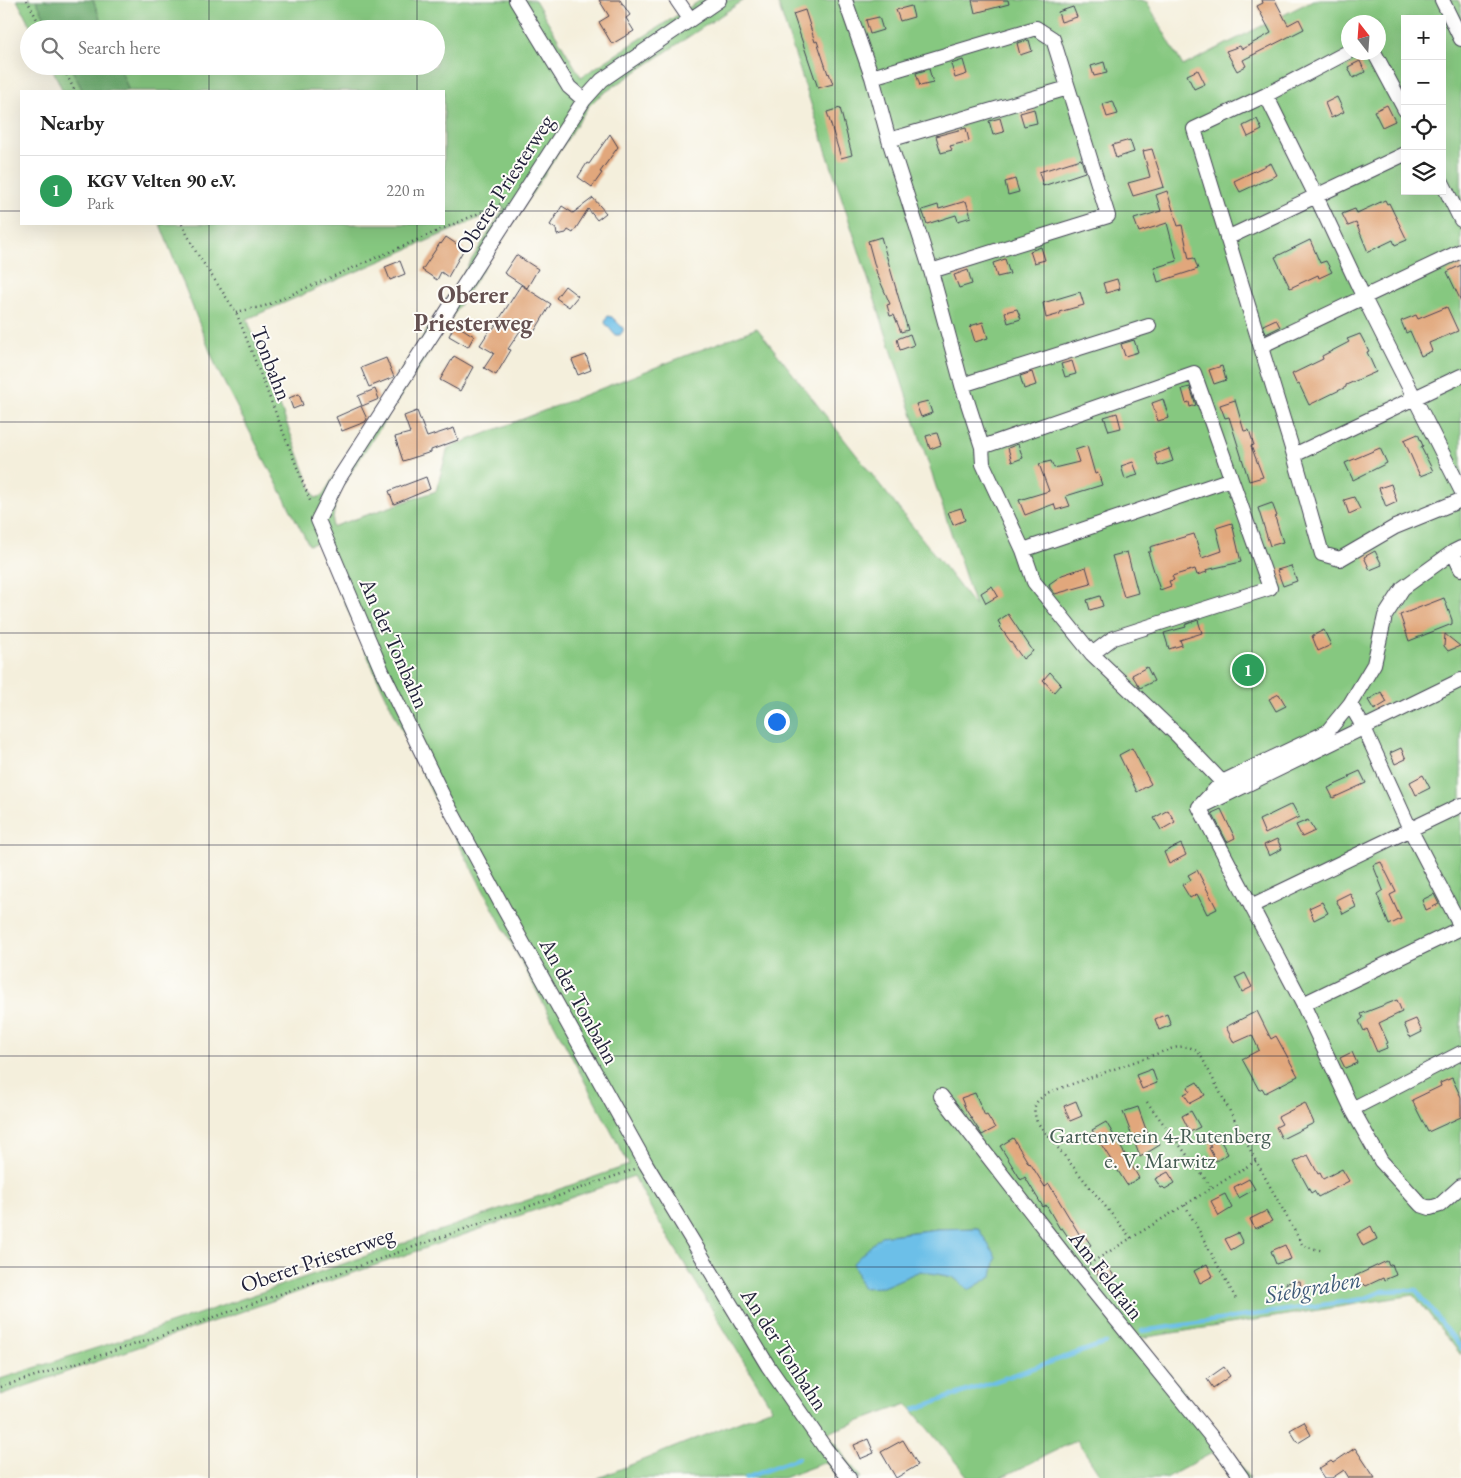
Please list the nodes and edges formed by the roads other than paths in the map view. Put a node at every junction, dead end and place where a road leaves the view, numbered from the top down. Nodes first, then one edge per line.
1 (516, 0) edge
2 (677, 0) edge
3 (719, 0) edge
4 (845, 0) edge
5 (1442, 0) edge
6 (690, 20) junction
7 (1461, 39) edge
8 (1341, 56) edge
9 (1378, 60) edge
10 (872, 77) junction
11 (1068, 88) junction
12 (1266, 95) junction
13 (584, 100) junction
14 (1402, 105) edge
15 (889, 140) junction
16 (1401, 156) edge
17 (1446, 190) edge
18 (1316, 196) junction
19 (1461, 220) edge
20 (1227, 238) junction
21 (1461, 251) edge
22 (931, 271) junction
23 (1364, 298) junction
24 (1149, 326) dead end
25 (1261, 346) junction
26 (1461, 376) edge
27 (962, 385) junction
28 (1414, 398) junction
29 (982, 447) junction
30 (1294, 455) junction
31 (1231, 480) junction
32 (1461, 490) edge
33 (1461, 500) edge
34 (318, 520) joint
35 (1023, 550) junction
36 (1457, 550) edge
37 (1461, 570) edge
38 (1092, 654) junction
39 (1461, 680) edge
40 (1350, 704) junction
41 (1364, 728) junction
42 (1222, 782) junction
43 (1461, 805) edge
44 (1199, 807) junction
45 (1410, 829) junction
46 (1251, 906) junction
47 (1461, 928) edge
48 (1303, 1004) junction
49 (1461, 1053) edge
50 (940, 1096) dead end
51 (1352, 1109) junction
52 (1461, 1186) edge
53 (849, 1478) edge
54 (1242, 1478) edge

1 - 13 street
2 - 6 street
3 - 6 street, Oberer Priesterweg
4 - 10 street
5 - 7 street
6 - 13 street, Oberer Priesterweg
8 - 12 street
9 - 14 street
10 - 11 street
10 - 15 street
11 - 15 street
11 - 22 street
12 - 18 street
12 - 20 street
13 - 34 street, Oberer Priesterweg
15 - 22 street
16 - 18 street
17 - 19 street
18 - 20 street
18 - 23 street
20 - 25 street
21 - 23 street
22 - 27 street
23 - 25 street
23 - 28 street
24 - 27 street
25 - 30 street
26 - 28 street
27 - 29 street
28 - 30 street
28 - 32 street
29 - 31 street
29 - 35 street
30 - 33 street
31 - 35 street
31 - 38 street
34 - 53 street, An der Tonbahn
35 - 38 street
36 - 37 street
36 - 40 street
38 - 42 street
39 - 41 street
40 - 41 street
40 - 42 street
41 - 44 street
41 - 45 street
42 - 44 street
43 - 45 street
44 - 46 street
45 - 46 street
45 - 47 street
46 - 48 street
47 - 48 street
48 - 51 street
49 - 51 street
50 - 54 street, Am Feldrain
51 - 52 street

